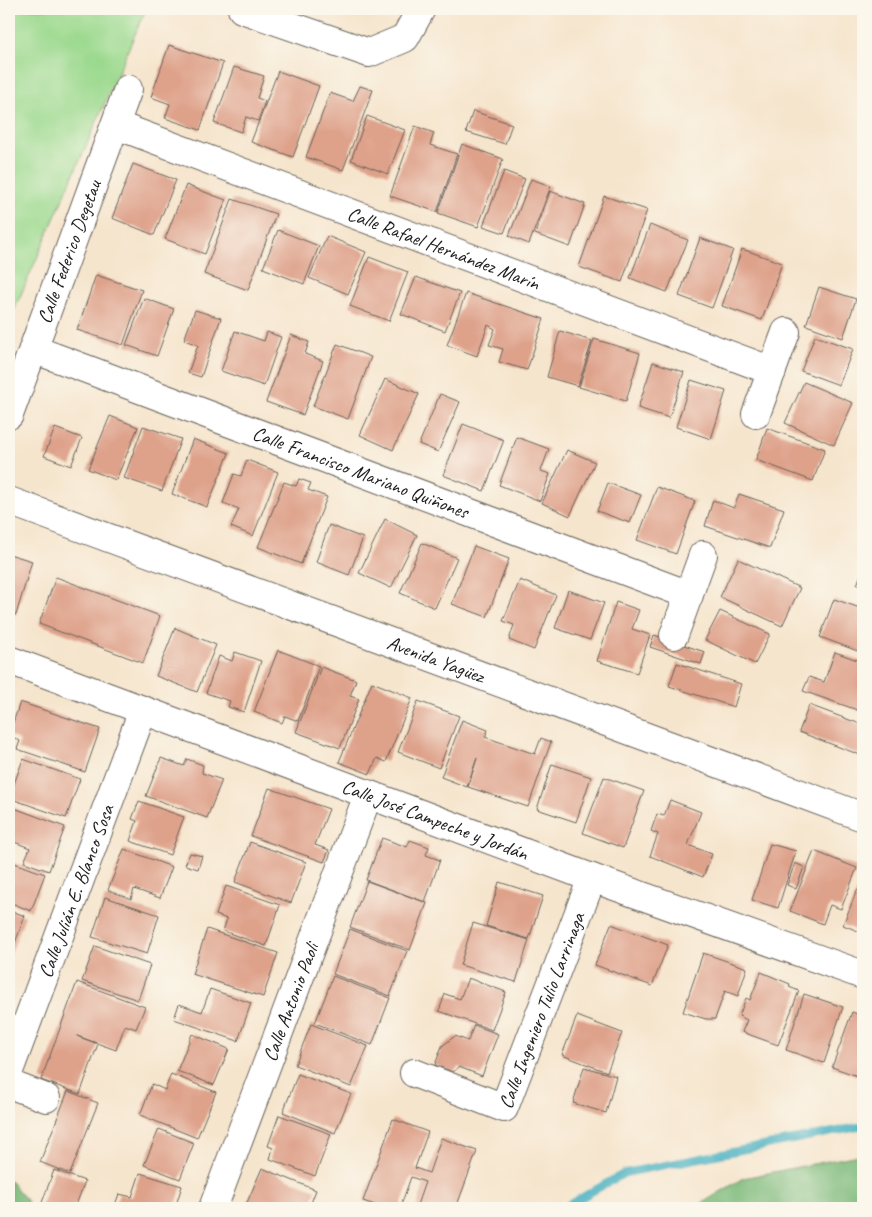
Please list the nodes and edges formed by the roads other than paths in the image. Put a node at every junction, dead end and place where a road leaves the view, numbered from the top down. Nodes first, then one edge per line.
1 (242, 9) edge
2 (421, 9) edge
3 (128, 89) dead end
4 (116, 125) junction
5 (786, 332) dead end
6 (33, 349) junction
7 (772, 371) junction
8 (756, 414) dead end
9 (9, 415) edge
10 (9, 501) edge
11 (703, 555) dead end
12 (688, 595) junction
13 (674, 635) dead end
14 (9, 660) edge
15 (143, 710) junction
16 (368, 795) junction
17 (863, 817) edge
18 (592, 878) junction
19 (863, 976) edge
20 (9, 1071) edge
21 (414, 1073) dead end
22 (9, 1084) edge
23 (46, 1098) dead end
24 (213, 1208) edge

1 - 2 street
3 - 4 street, Calle Federico Degetau
4 - 6 street, Calle Federico Degetau
4 - 7 street, Calle Rafael Hernández Marín
5 - 7 street
6 - 9 street, Calle Federico Degetau
6 - 12 street, Calle Francisco Mariano Quiñones
7 - 8 street
10 - 17 street, Avenida Yagüez
11 - 12 street
12 - 13 street
14 - 15 street, Calle José Campeche y Jordán
15 - 16 street, Calle José Campeche y Jordán
15 - 20 street, Calle Julián E. Blanco Sosa
16 - 18 street, Calle José Campeche y Jordán
16 - 24 street, Calle Antonio Paoli
18 - 19 street, Calle José Campeche y Jordán
18 - 21 street, Calle Ingeniero Tulio Larrinaga
22 - 23 street

